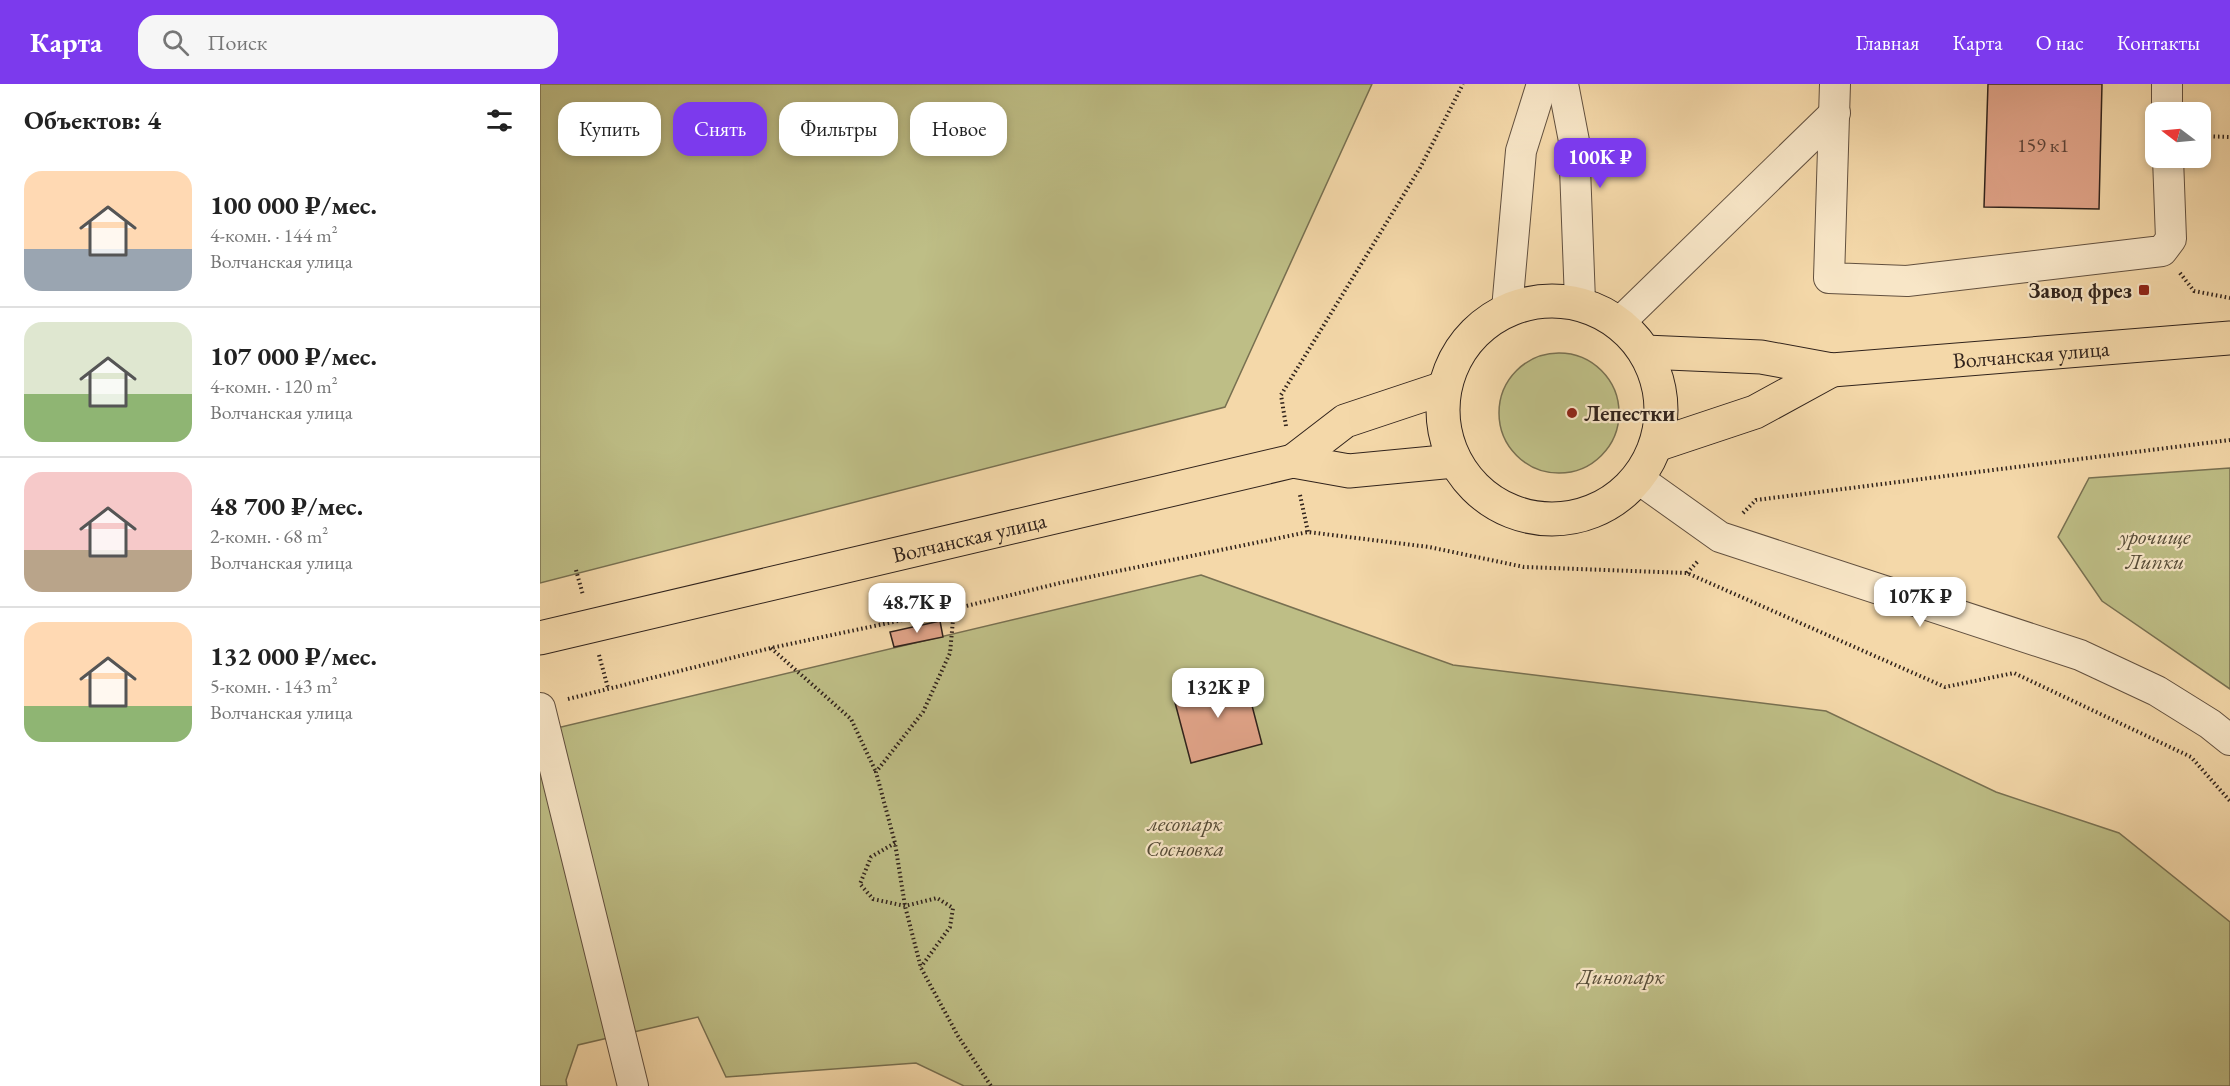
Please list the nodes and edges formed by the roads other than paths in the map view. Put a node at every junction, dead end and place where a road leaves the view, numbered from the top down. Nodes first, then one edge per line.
1 (1542, 84) edge
2 (1563, 84) edge
3 (1835, 84) edge
4 (2167, 84) edge
5 (2167, 102) edge
6 (1834, 113) junction
7 (2168, 168) edge
8 (1580, 301) junction
9 (1508, 309) junction
10 (1619, 323) junction
11 (2230, 338) edge
12 (1645, 351) junction
13 (1832, 370) junction
14 (1444, 388) junction
15 (1656, 445) junction
16 (1454, 460) junction
17 (1293, 461) junction
18 (1640, 480) junction
19 (540, 638) edge
20 (551, 704) edge
21 (2230, 740) edge
22 (633, 1086) edge

1 - 9 street
2 - 8 street
3 - 6 street
4 - 5 street
6 - 7 street
6 - 10 street
8 - 9 main road
8 - 10 main road
9 - 14 main road
10 - 12 main road
11 - 13 main road, Волчанская улица
12 - 13 main road, Волчанская улица
12 - 15 main road
13 - 15 main road, Волчанская улица
14 - 16 main road
14 - 17 main road, Волчанская улица
15 - 18 main road
16 - 17 main road, Волчанская улица
16 - 18 main road
17 - 19 main road, Волчанская улица
18 - 21 street
20 - 22 street

